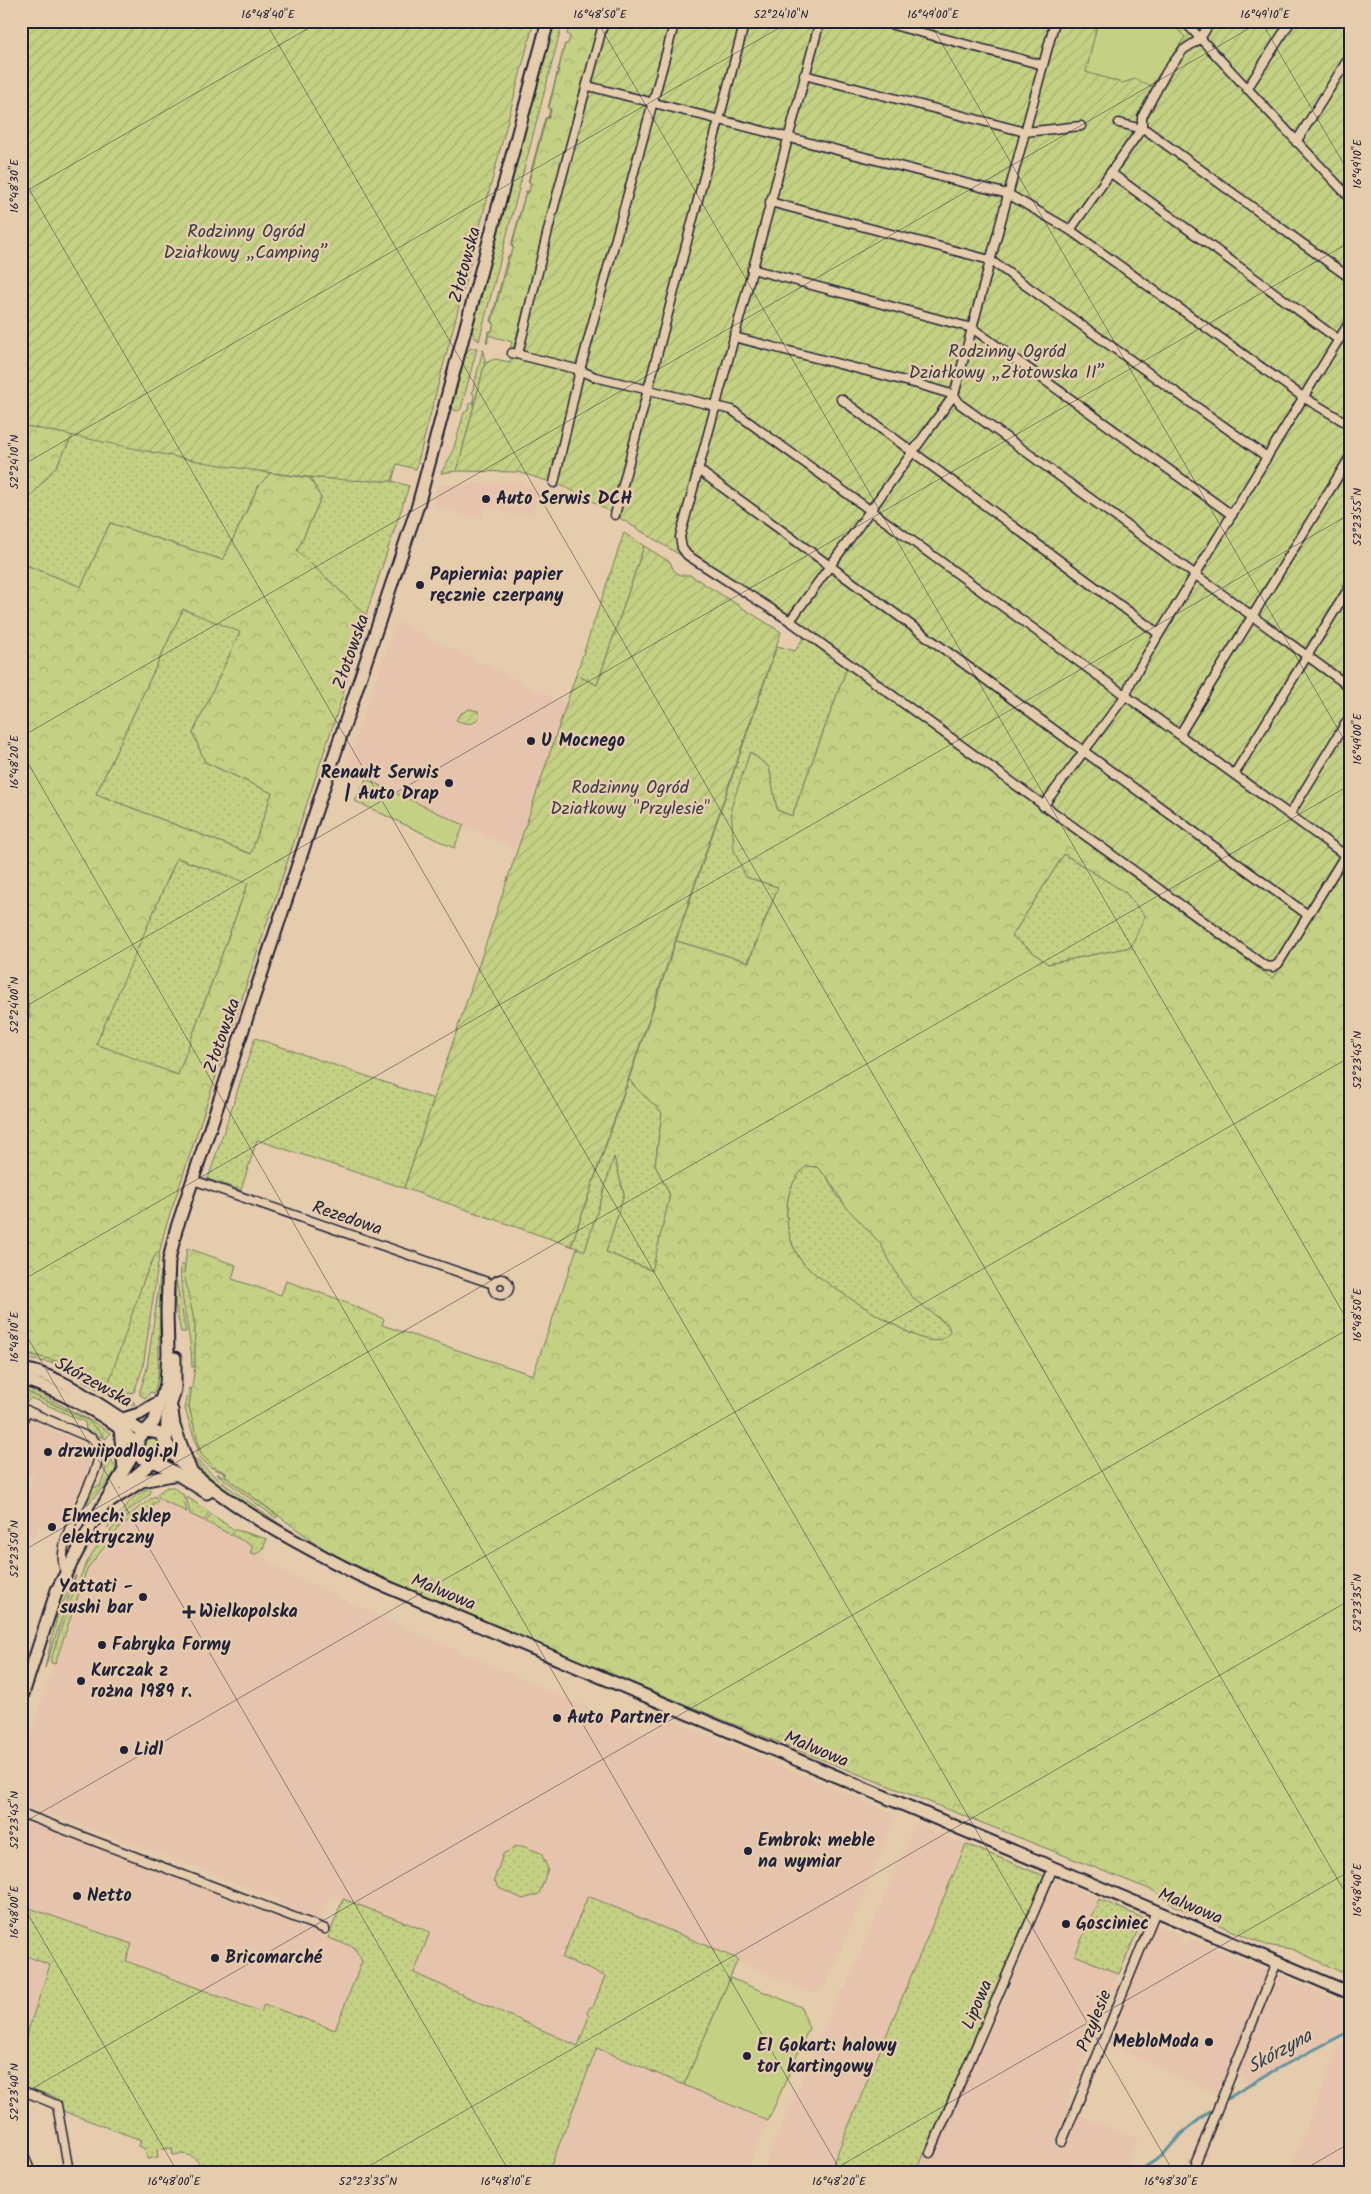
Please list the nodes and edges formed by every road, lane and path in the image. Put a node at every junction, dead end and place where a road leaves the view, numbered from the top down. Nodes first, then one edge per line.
1 (548, 21) edge
2 (604, 21) edge
3 (675, 21) edge
4 (745, 21) edge
5 (820, 21) edge
6 (878, 21) edge
7 (1055, 21) edge
8 (1184, 21) edge
9 (1211, 21) edge
10 (1291, 21) edge
11 (1200, 39) junction
12 (1350, 56) edge
13 (1043, 65) junction
14 (804, 76) junction
15 (588, 86) junction
16 (1248, 90) junction
17 (654, 102) junction
18 (719, 119) junction
19 (1119, 123) dead end
20 (1082, 126) dead end
21 (1142, 128) junction
22 (1024, 132) junction
23 (787, 137) junction
24 (1296, 142) junction
25 (1111, 173) junction
26 (1350, 185) edge
27 (1008, 194) junction
28 (1347, 196) edge
29 (770, 202) junction
30 (1070, 230) junction
31 (990, 260) junction
32 (752, 269) junction
33 (1350, 278) edge
34 (1350, 321) edge
35 (972, 328) junction
36 (734, 337) junction
37 (1338, 340) junction
38 (580, 370) junction
39 (648, 389) junction
40 (954, 395) junction
41 (1303, 397) junction
42 (841, 399) dead end
43 (716, 407) junction
44 (1350, 425) edge
45 (913, 454) junction
46 (1267, 457) junction
47 (1350, 457) edge
48 (700, 471) junction
49 (554, 483) dead end
50 (872, 510) junction
51 (615, 515) dead end
52 (1232, 515) junction
53 (831, 566) junction
54 (1196, 576) junction
55 (1350, 586) edge
56 (1252, 617) junction
57 (790, 620) junction
58 (1159, 634) junction
59 (1306, 656) junction
60 (1350, 687) edge
61 (1126, 695) junction
62 (1350, 716) edge
63 (1180, 734) junction
64 (1084, 751) junction
65 (1235, 773) junction
66 (1043, 806) junction
67 (1290, 814) junction
68 (1350, 847) edge
69 (1345, 855) junction
70 (1308, 915) junction
71 (193, 1180) junction
72 (493, 1284) dead end
73 (23, 1374) edge
74 (166, 1403) junction
75 (24, 1409) edge
76 (21, 1424) edge
77 (121, 1424) junction
78 (146, 1432) junction
79 (166, 1444) junction
80 (136, 1450) junction
81 (153, 1462) junction
82 (127, 1465) junction
83 (191, 1471) junction
84 (178, 1474) junction
85 (105, 1505) junction
86 (273, 1531) junction
87 (66, 1573) junction
88 (21, 1700) edge
89 (21, 1813) edge
90 (1053, 1868) junction
91 (1156, 1911) junction
92 (324, 1929) dead end
93 (1277, 1962) junction
94 (1350, 1993) edge
95 (21, 2090) edge
96 (1062, 2142) dead end
97 (21, 2147) edge
98 (930, 2153) dead end
99 (73, 2172) edge
100 (32, 2173) edge
101 (1200, 2173) edge

1 - 71 street, Złotowska
2 - 15 street
3 - 17 street
4 - 18 street
5 - 14 street
6 - 13 street
7 - 13 street
8 - 11 street
9 - 11 street
10 - 16 street
11 - 16 street
11 - 21 street
12 - 24 street
13 - 22 street
14 - 22 street
14 - 23 street
15 - 17 street
15 - 38 street
16 - 24 street
17 - 18 street
17 - 38 street
18 - 23 street
18 - 39 street
19 - 21 street
20 - 22 street
21 - 25 street
21 - 33 street
22 - 27 street
23 - 27 street
23 - 29 street
24 - 28 street
25 - 30 street
25 - 37 street
26 - 28 street
27 - 30 street
27 - 31 street
29 - 31 street
29 - 32 street
30 - 41 street
31 - 35 street
31 - 46 street
32 - 35 street
32 - 36 street
34 - 37 street
35 - 40 street
35 - 52 street
36 - 40 street
36 - 43 street
37 - 41 street
38 - 39 street
38 - 49 street
39 - 43 street
39 - 51 street
40 - 45 street
40 - 54 street
41 - 44 street
41 - 46 street
42 - 45 street
43 - 48 street
43 - 50 street
45 - 50 street
45 - 58 street
46 - 52 street
47 - 56 street
48 - 53 street
48 - 57 street
50 - 53 street
50 - 61 street
52 - 54 street
53 - 57 street
53 - 64 street
54 - 56 street
54 - 58 street
55 - 59 street
56 - 59 street
56 - 63 street
57 - 66 street
58 - 61 street
59 - 60 street
59 - 65 street
61 - 63 street
61 - 64 street
62 - 67 street
63 - 65 street
64 - 66 street
64 - 70 street
65 - 67 street
66 - 70 street
67 - 69 street
68 - 69 street
69 - 70 street
71 - 72 street, Rezedowa
71 - 74 street, Złotowska
73 - 77 street, Skórzewska
74 - 77 street
74 - 78 street, Złotowska
74 - 79 street, Złotowska
74 - 83 street
75 - 76 street
75 - 87 street
77 - 78 street, Skórzewska
77 - 80 street, Skórzewska
77 - 82 street
78 - 79 street
78 - 80 street
79 - 81 street
79 - 83 street, Malwowa
80 - 81 street
80 - 82 street
81 - 84 street, Malwowa
81 - 85 street
82 - 85 street
83 - 86 street, Malwowa
84 - 85 street
84 - 86 street, Malwowa
85 - 87 street
86 - 90 street, Malwowa
87 - 88 street
89 - 92 street
90 - 91 street, Malwowa
90 - 98 street, Lipowa
91 - 93 street, Malwowa
91 - 96 street, Przylesie
93 - 94 street, Malwowa
93 - 101 street
95 - 99 street
97 - 100 street

